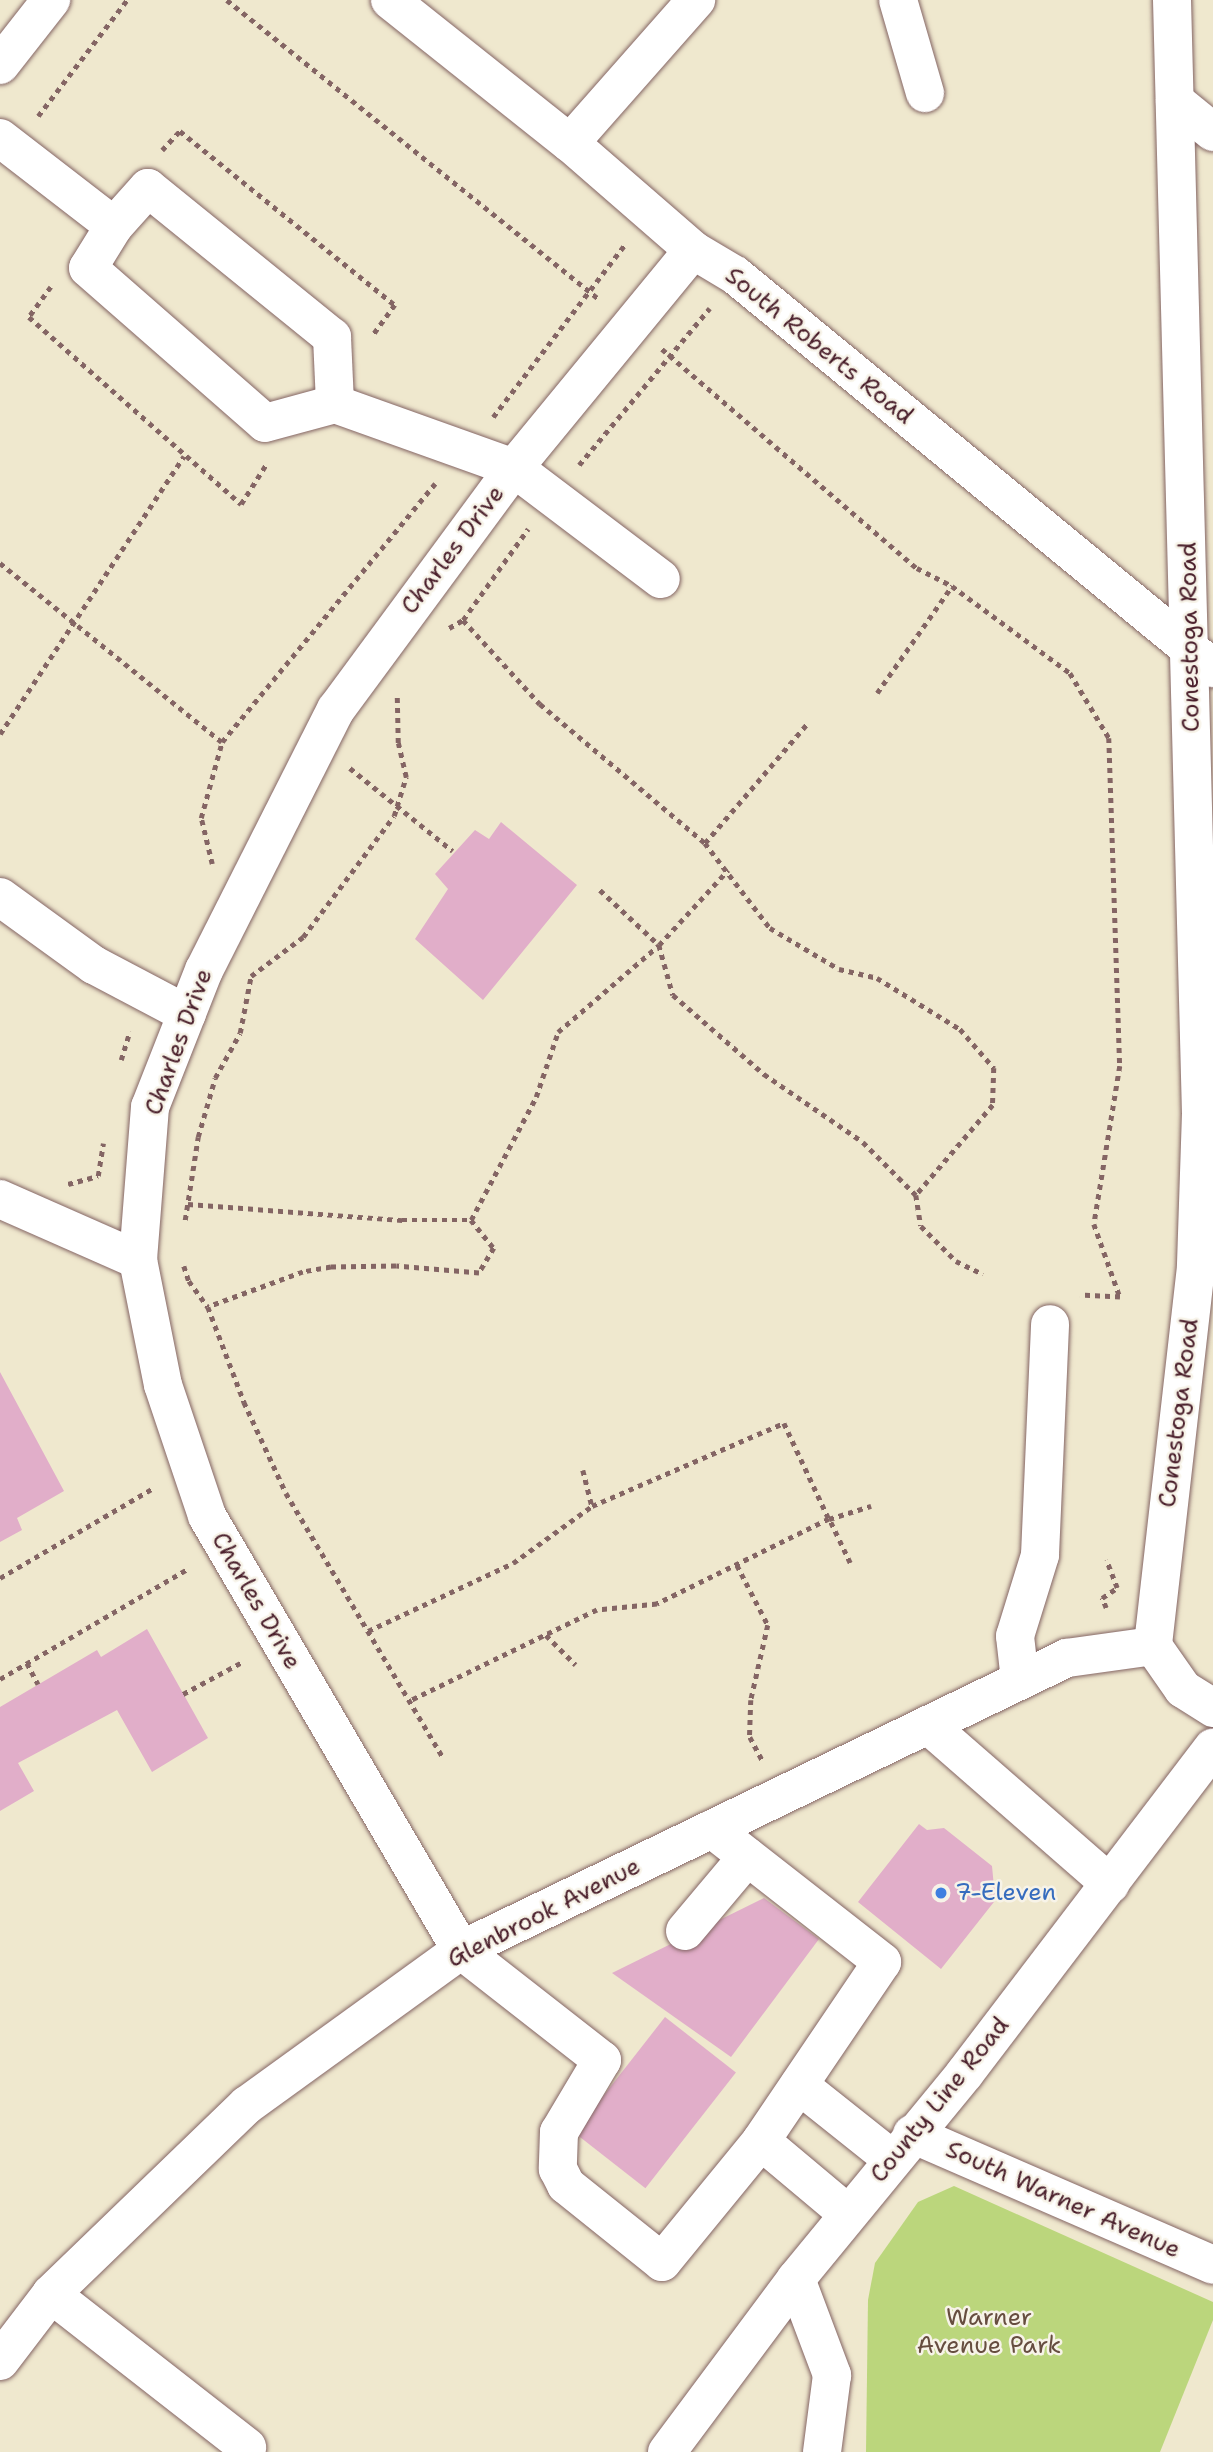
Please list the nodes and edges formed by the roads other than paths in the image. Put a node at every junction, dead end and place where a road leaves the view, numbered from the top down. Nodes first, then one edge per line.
1 (51, 0) edge
2 (390, 0) edge
3 (696, 0) edge
4 (898, 0) edge
5 (1172, 0) edge
6 (0, 65) edge
7 (925, 93) dead end
8 (1175, 101) junction
9 (1213, 132) edge
10 (0, 138) edge
11 (570, 143) junction
12 (114, 226) junction
13 (692, 250) junction
14 (335, 404) junction
15 (514, 468) junction
16 (661, 579) dead end
17 (1202, 659) edge
18 (0, 897) edge
19 (187, 1014) junction
20 (2, 1209) edge
21 (138, 1260) junction
22 (1050, 1324) road end
23 (1153, 1646) junction
24 (1020, 1680) junction
25 (1213, 1708) edge
26 (928, 1725) junction
27 (1213, 1748) edge
28 (712, 1829) junction
29 (747, 1857) junction
30 (1110, 1884) junction
31 (685, 1931) dead end
32 (461, 1950) junction
33 (799, 2085) junction
34 (761, 2141) junction
35 (902, 2147) junction
36 (848, 2214) junction
37 (1213, 2265) edge
38 (796, 2278) junction
39 (51, 2294) junction
40 (0, 2361) edge
41 (247, 2446) dead end
42 (667, 2452) edge
43 (822, 2452) edge

1 - 6 street
2 - 11 street, South Roberts Road
3 - 11 street
4 - 7 street
5 - 8 street, Conestoga Road
8 - 9 street
8 - 17 street, Conestoga Road
10 - 12 street
11 - 13 street, South Roberts Road
12 - 14 street
12 - 14 street
13 - 15 street, Charles Drive
13 - 17 street, South Roberts Road
14 - 15 street
15 - 16 street
15 - 19 street, Charles Drive
17 - 23 street, Conestoga Road
18 - 19 street
19 - 21 street, Charles Drive
20 - 21 street
21 - 32 street, Charles Drive
22 - 24 street
23 - 24 street, Glenbrook Avenue
23 - 25 street
24 - 26 street, Glenbrook Avenue
26 - 28 street, Glenbrook Avenue
26 - 30 street
27 - 30 street, County Line Road
28 - 29 street
28 - 32 street, Glenbrook Avenue
29 - 31 street
29 - 33 street
30 - 35 street, County Line Road
32 - 34 street
32 - 39 street, Glenbrook Avenue
33 - 34 street
33 - 35 street, South Warner Avenue
34 - 36 street
35 - 36 street, County Line Road
35 - 37 street, South Warner Avenue
36 - 38 street, County Line Road
38 - 42 street, County Line Road
38 - 43 street
39 - 40 street, Glenbrook Avenue
39 - 41 street

